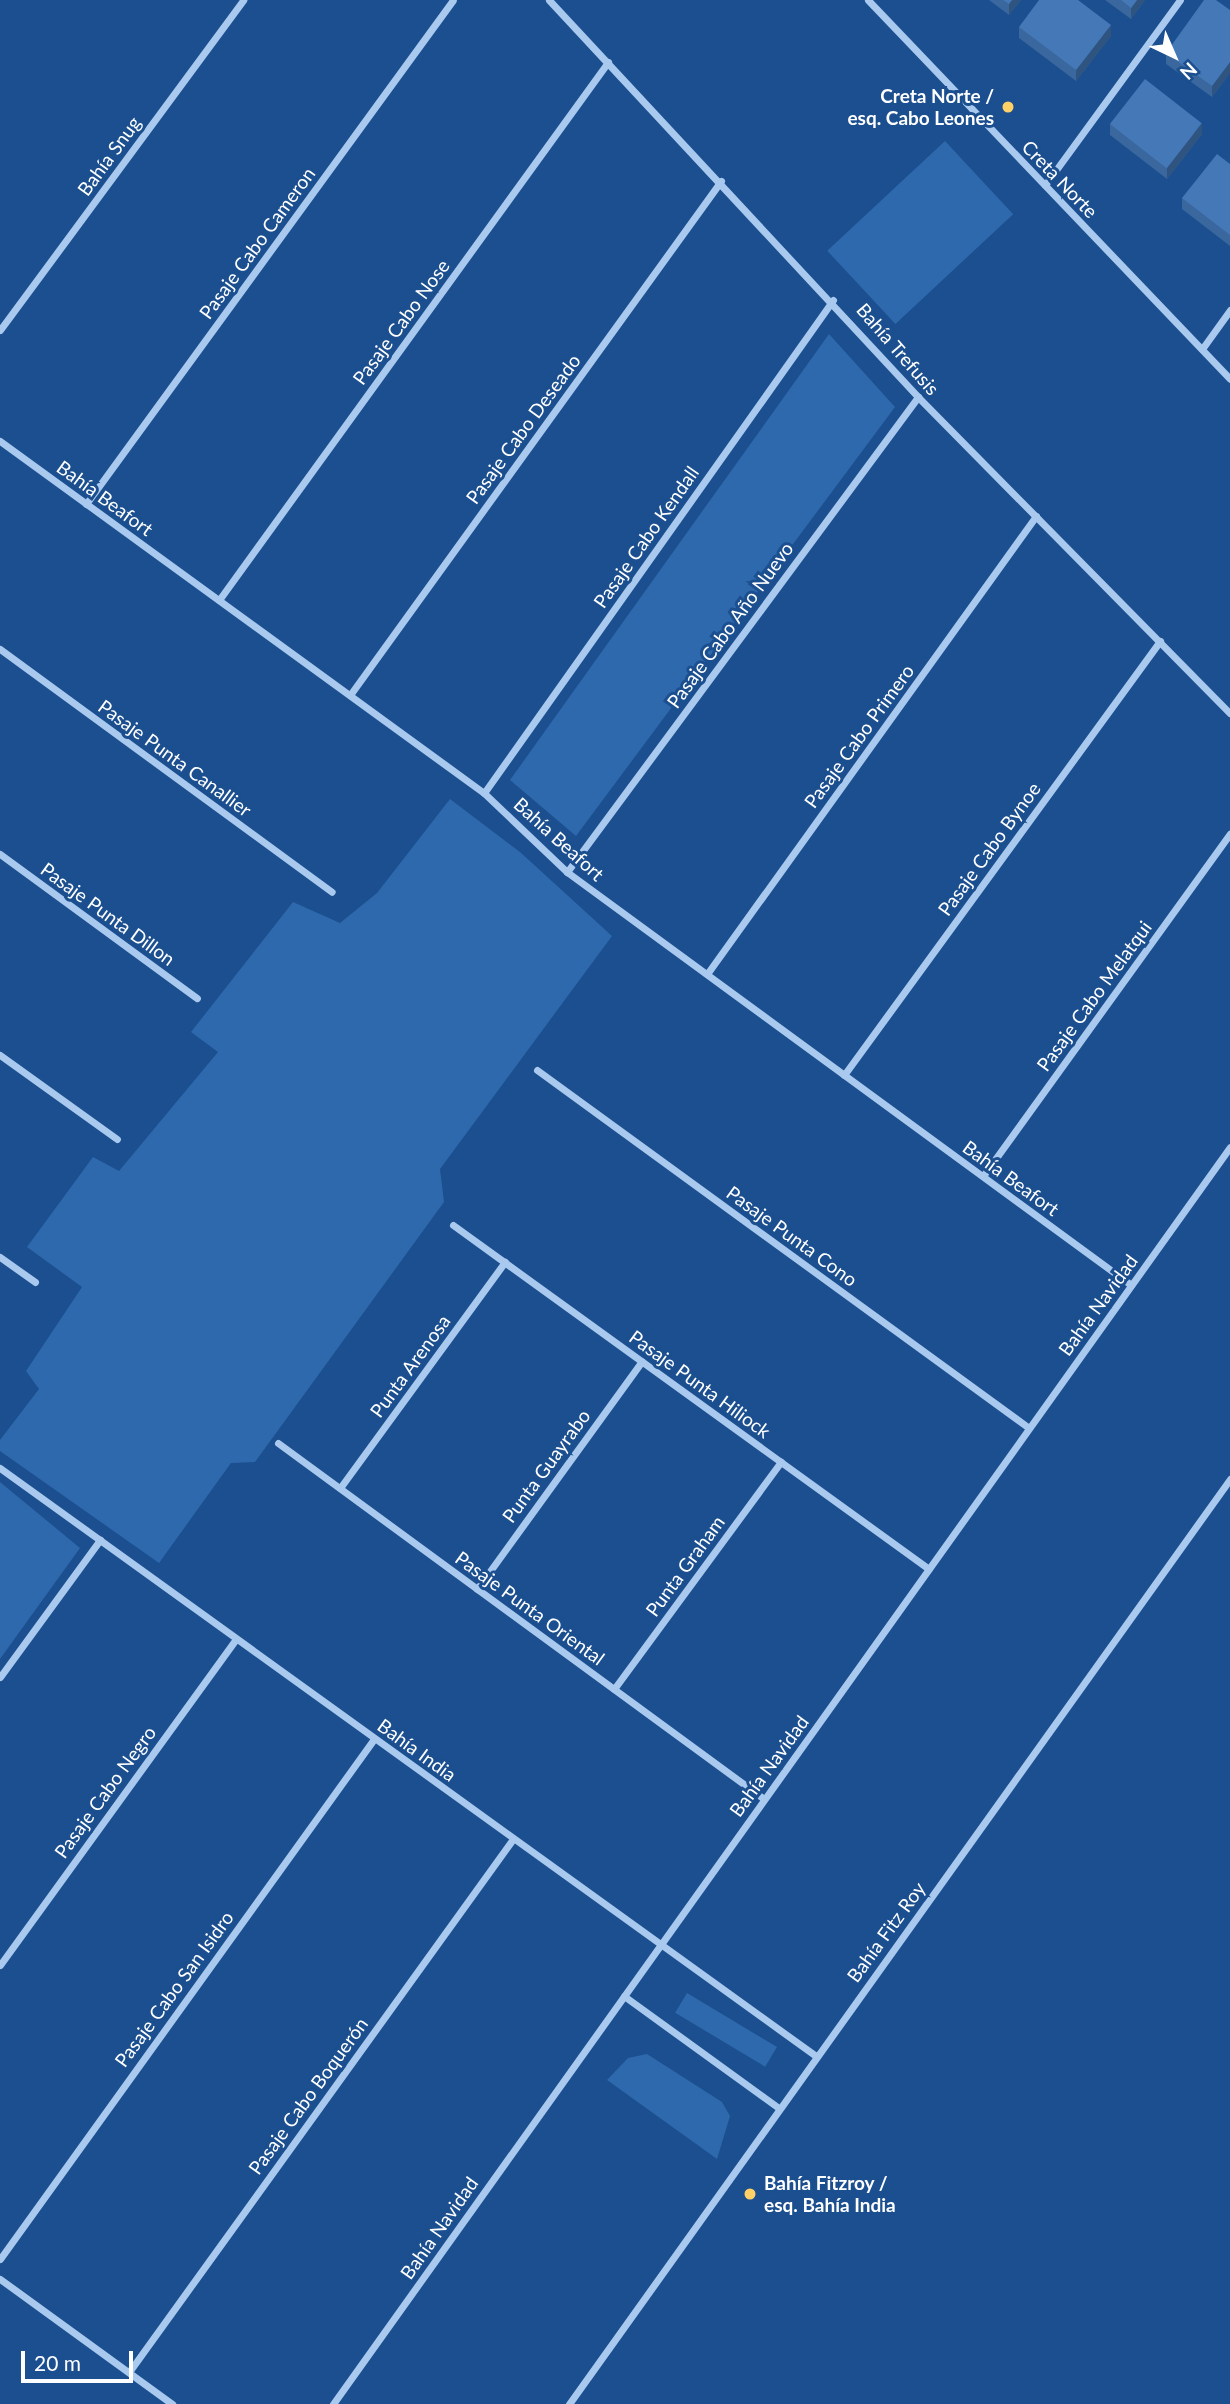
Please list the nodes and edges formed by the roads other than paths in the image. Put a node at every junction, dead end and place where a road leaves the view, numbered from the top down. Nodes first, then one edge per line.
1 (243, 0) edge
2 (453, 0) edge
3 (549, 0) edge
4 (868, 0) edge
5 (1180, 0) edge
6 (608, 62) junction
7 (721, 181) junction
8 (1045, 185) junction
9 (833, 300) junction
10 (1230, 310) edge
11 (0, 330) edge
12 (1202, 349) junction
13 (1230, 379) edge
14 (918, 397) junction
15 (0, 441) edge
16 (86, 504) junction
17 (1036, 516) junction
18 (219, 600) junction
19 (1160, 641) junction
20 (0, 649) edge
21 (350, 695) junction
22 (1230, 713) edge
23 (484, 793) junction
24 (1230, 834) edge
25 (0, 854) edge
26 (567, 872) junction
27 (332, 892) dead end
28 (707, 974) junction
29 (197, 998) dead end
30 (0, 1055) edge
31 (537, 1070) dead end
32 (844, 1075) junction
33 (117, 1139) dead end
34 (1230, 1147) edge
35 (983, 1177) junction
36 (453, 1225) dead end
37 (0, 1257) edge
38 (505, 1262) junction
39 (35, 1282) dead end
40 (1131, 1286) junction
41 (642, 1361) junction
42 (1029, 1428) junction
43 (278, 1443) dead end
44 (781, 1462) junction
45 (0, 1468) edge
46 (1230, 1479) edge
47 (340, 1488) junction
48 (100, 1540) junction
49 (929, 1569) junction
50 (477, 1589) junction
51 (236, 1639) junction
52 (0, 1676) edge
53 (614, 1689) junction
54 (374, 1738) junction
55 (764, 1799) junction
56 (513, 1839) junction
57 (660, 1945) junction
58 (0, 1965) edge
59 (624, 1996) junction
60 (816, 2056) junction
61 (779, 2108) junction
62 (0, 2259) edge
63 (0, 2279) edge
64 (129, 2372) junction
65 (172, 2404) edge
66 (333, 2404) edge
67 (569, 2404) edge

1 - 11 street, Bahía Snug
2 - 16 street, Pasaje Cabo Cameron
3 - 6 street, Bahía Trefusis
4 - 8 street, Creta Norte
5 - 8 street
6 - 7 street, Bahía Trefusis
6 - 18 street, Pasaje Cabo Nose
7 - 9 street, Bahía Trefusis
7 - 21 street, Pasaje Cabo Deseado
8 - 12 street, Creta Norte
9 - 14 street, Bahía Trefusis
9 - 23 street, Pasaje Cabo Kendall
10 - 12 street
12 - 13 street, Creta Norte
14 - 17 street, Bahía Trefusis
14 - 26 street, Pasaje Cabo Año Nuevo
15 - 16 street, Bahía Beafort
16 - 18 street, Bahía Beafort
17 - 19 street, Bahía Trefusis
17 - 28 street, Pasaje Cabo Primero
18 - 21 street, Bahía Beafort
19 - 22 street, Bahía Trefusis
19 - 32 street, Pasaje Cabo Bynoe
20 - 27 street, Pasaje Punta Canallier
21 - 23 street, Bahía Beafort
23 - 26 street, Bahía Beafort
24 - 35 street, Pasaje Cabo Melatqui
25 - 29 street, Pasaje Punta Dillon
26 - 28 street, Bahía Beafort
28 - 32 street, Bahía Beafort
30 - 33 street
31 - 42 street, Pasaje Punta Cono
32 - 35 street, Bahía Beafort
34 - 40 street, Bahía Navidad
35 - 40 street, Bahía Beafort
36 - 38 street, Pasaje Punta Hiliock
37 - 39 street
38 - 41 street, Pasaje Punta Hiliock
38 - 47 street, Punta Arenosa
40 - 42 street, Bahía Navidad
41 - 44 street, Pasaje Punta Hiliock
41 - 50 street, Punta Guayrabo
42 - 49 street, Bahía Navidad
43 - 47 street, Pasaje Punta Oriental
44 - 49 street, Pasaje Punta Hiliock
44 - 53 street, Punta Graham
45 - 48 street, Bahía India
46 - 60 street, Bahía Fitz Roy
47 - 50 street, Pasaje Punta Oriental
48 - 51 street, Bahía India
48 - 52 street
49 - 55 street, Bahía Navidad
50 - 53 street, Pasaje Punta Oriental
51 - 54 street, Bahía India
51 - 58 street, Pasaje Cabo Negro
53 - 55 street, Pasaje Punta Oriental
54 - 56 street, Bahía India
54 - 62 street, Pasaje Cabo San Isidro
55 - 57 street, Bahía Navidad
56 - 57 street, Bahía India
56 - 64 street, Pasaje Cabo Boquerón
57 - 59 street, Bahía Navidad
57 - 60 street, Bahía India
59 - 61 street
59 - 66 street, Bahía Navidad
60 - 61 street, Bahía Fitz Roy
61 - 67 street, Bahía Fitz Roy
63 - 64 street
64 - 65 street

